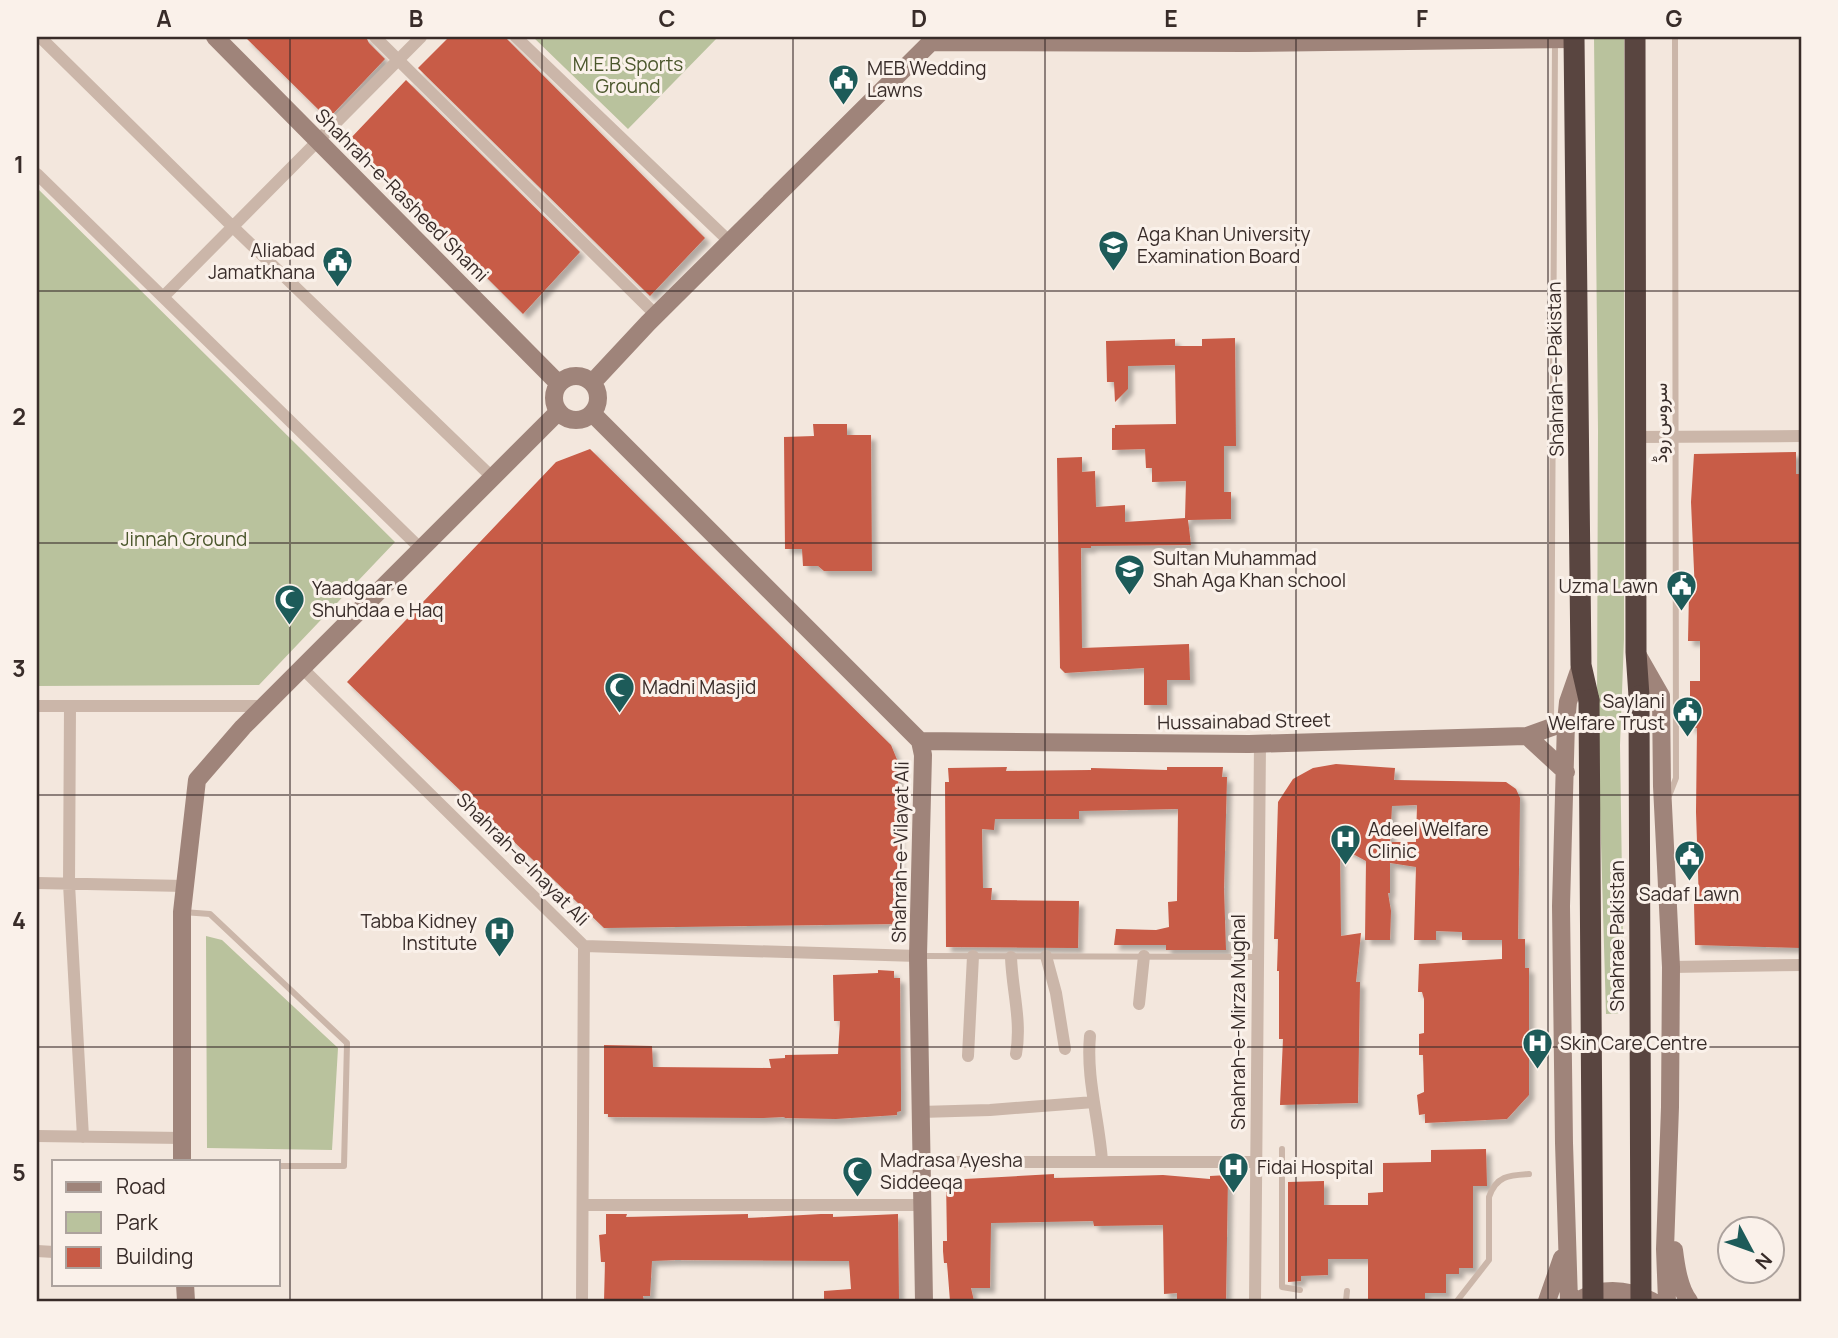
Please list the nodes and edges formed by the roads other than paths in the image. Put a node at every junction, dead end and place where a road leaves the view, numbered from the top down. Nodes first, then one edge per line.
1 (40, 37) edge
2 (215, 37) edge
3 (375, 37) edge
4 (421, 37) edge
5 (516, 37) edge
6 (1635, 37) edge
7 (1675, 37) edge
8 (1564, 38) edge
9 (944, 39) edge
10 (1042, 39) edge
11 (1143, 40) edge
12 (1246, 40) edge
13 (398, 60) junction
14 (319, 141) junction
15 (37, 174) edge
16 (233, 227) junction
17 (730, 242) junction
18 (164, 296) junction
19 (656, 315) junction
20 (592, 383) junction
21 (559, 384) junction
22 (558, 412) junction
23 (592, 414) junction
24 (1801, 436) edge
25 (1636, 437) junction
26 (1676, 437) junction
27 (493, 478) junction
28 (421, 549) junction
29 (1636, 652) junction
30 (1581, 665) junction
31 (302, 668) junction
32 (1590, 700) joint
33 (37, 706) edge
34 (70, 706) junction
35 (264, 706) junction
36 (1558, 724) junction
37 (1527, 736) junction
38 (920, 741) junction
39 (1260, 743) junction
40 (1566, 772) junction
41 (1664, 807) junction
42 (37, 883) edge
43 (69, 884) junction
44 (185, 886) junction
45 (182, 912) junction
46 (584, 946) junction
47 (918, 956) junction
48 (973, 956) junction
49 (1046, 956) junction
50 (1144, 956) junction
51 (1011, 957) junction
52 (1258, 957) junction
53 (1801, 965) edge
54 (1671, 967) junction
55 (1139, 1004) dead end
56 (1090, 1036) dead end
57 (1065, 1049) dead end
58 (1016, 1054) dead end
59 (968, 1056) dead end
60 (1094, 1102) junction
61 (1670, 1107) junction
62 (920, 1112) junction
63 (37, 1136) edge
64 (83, 1137) junction
65 (182, 1138) junction
66 (1282, 1149) dead end
67 (182, 1160) edge
68 (1102, 1161) junction
69 (921, 1162) junction
70 (1256, 1162) junction
71 (280, 1166) edge
72 (1529, 1174) dead end
73 (583, 1205) junction
74 (922, 1205) junction
75 (1567, 1239) junction
76 (1300, 1290) dead end
77 (1347, 1291) dead end
78 (582, 1301) edge
79 (924, 1301) edge
80 (1255, 1301) edge
81 (1346, 1301) edge
82 (1457, 1301) edge
83 (1547, 1301) edge
84 (1569, 1301) edge
85 (1578, 1301) edge
86 (1593, 1301) edge
87 (1641, 1301) edge
88 (1652, 1301) edge
89 (1667, 1301) edge
90 (1689, 1301) edge

1 - 16 street
2 - 14 street, Shahrah-e-Rasheed Shami
3 - 13 street
4 - 13 street
5 - 17 street
6 - 25 highway
7 - 26 lane, سروس روڈ
8 - 12 street
8 - 30 highway, Shahrah-e-Pakistan
8 - 36 lane
9 - 10 street
9 - 17 street
10 - 11 street
11 - 12 street
13 - 14 street
13 - 19 street
14 - 16 street
14 - 21 street, Shahrah-e-Rasheed Shami
15 - 18 street
16 - 18 street
16 - 27 street
17 - 19 street
18 - 28 street
19 - 20 street
20 - 21 street
20 - 23 street
21 - 22 street
22 - 23 street
22 - 27 street
23 - 38 street, Shahrah-e-Vilayat Ali
24 - 26 street
25 - 26 street
25 - 29 highway
26 - 41 lane, سروس روڈ
27 - 28 street
28 - 31 street
29 - 41 street
29 - 87 highway, Shahrae Pakistan, bridge
30 - 32 highway, Shahrah-e-Pakistan
30 - 36 street
31 - 35 street
31 - 46 street, Shahrah-e-Inayat Ali
32 - 86 highway, Shahrae Pakistan, bridge
33 - 34 street
34 - 35 street
34 - 43 street
35 - 44 street
36 - 37 street, Hussainabad Street
36 - 40 street
37 - 39 street, Hussainabad Street
37 - 40 street
38 - 39 street, Hussainabad Street
38 - 47 street, Shahrah-e-Vilayat Ali
39 - 52 street, Shahrah-e-Mirza Mughal
40 - 75 street
41 - 54 street
42 - 43 street
43 - 44 street
43 - 64 street
44 - 45 street
45 - 65 street
45 - 71 lane
46 - 47 street
46 - 73 street, Shahrah-e-Inayat Ali
47 - 48 lane
47 - 62 street, Shahrah-e-Vilayat Ali
48 - 51 lane
48 - 59 street
49 - 50 lane
49 - 51 lane
49 - 57 street
50 - 52 lane
50 - 55 street
51 - 58 street
52 - 70 street, Shahrah-e-Mirza Mughal
53 - 54 street
54 - 61 street
56 - 60 street
60 - 62 street
60 - 68 street
61 - 89 street
61 - 90 street
62 - 69 street, Shahrah-e-Vilayat Ali
63 - 64 street
64 - 65 street
65 - 67 street
66 - 76 lane
68 - 69 street
68 - 70 street
69 - 74 street, Shahrah-e-Vilayat Ali
70 - 80 street, Shahrah-e-Mirza Mughal
72 - 82 lane
73 - 74 street
73 - 78 street, Shahrah-e-Inayat Ali
74 - 79 street, Shahrah-e-Vilayat Ali
75 - 83 street
75 - 84 street
77 - 81 lane
85 - 88 street

